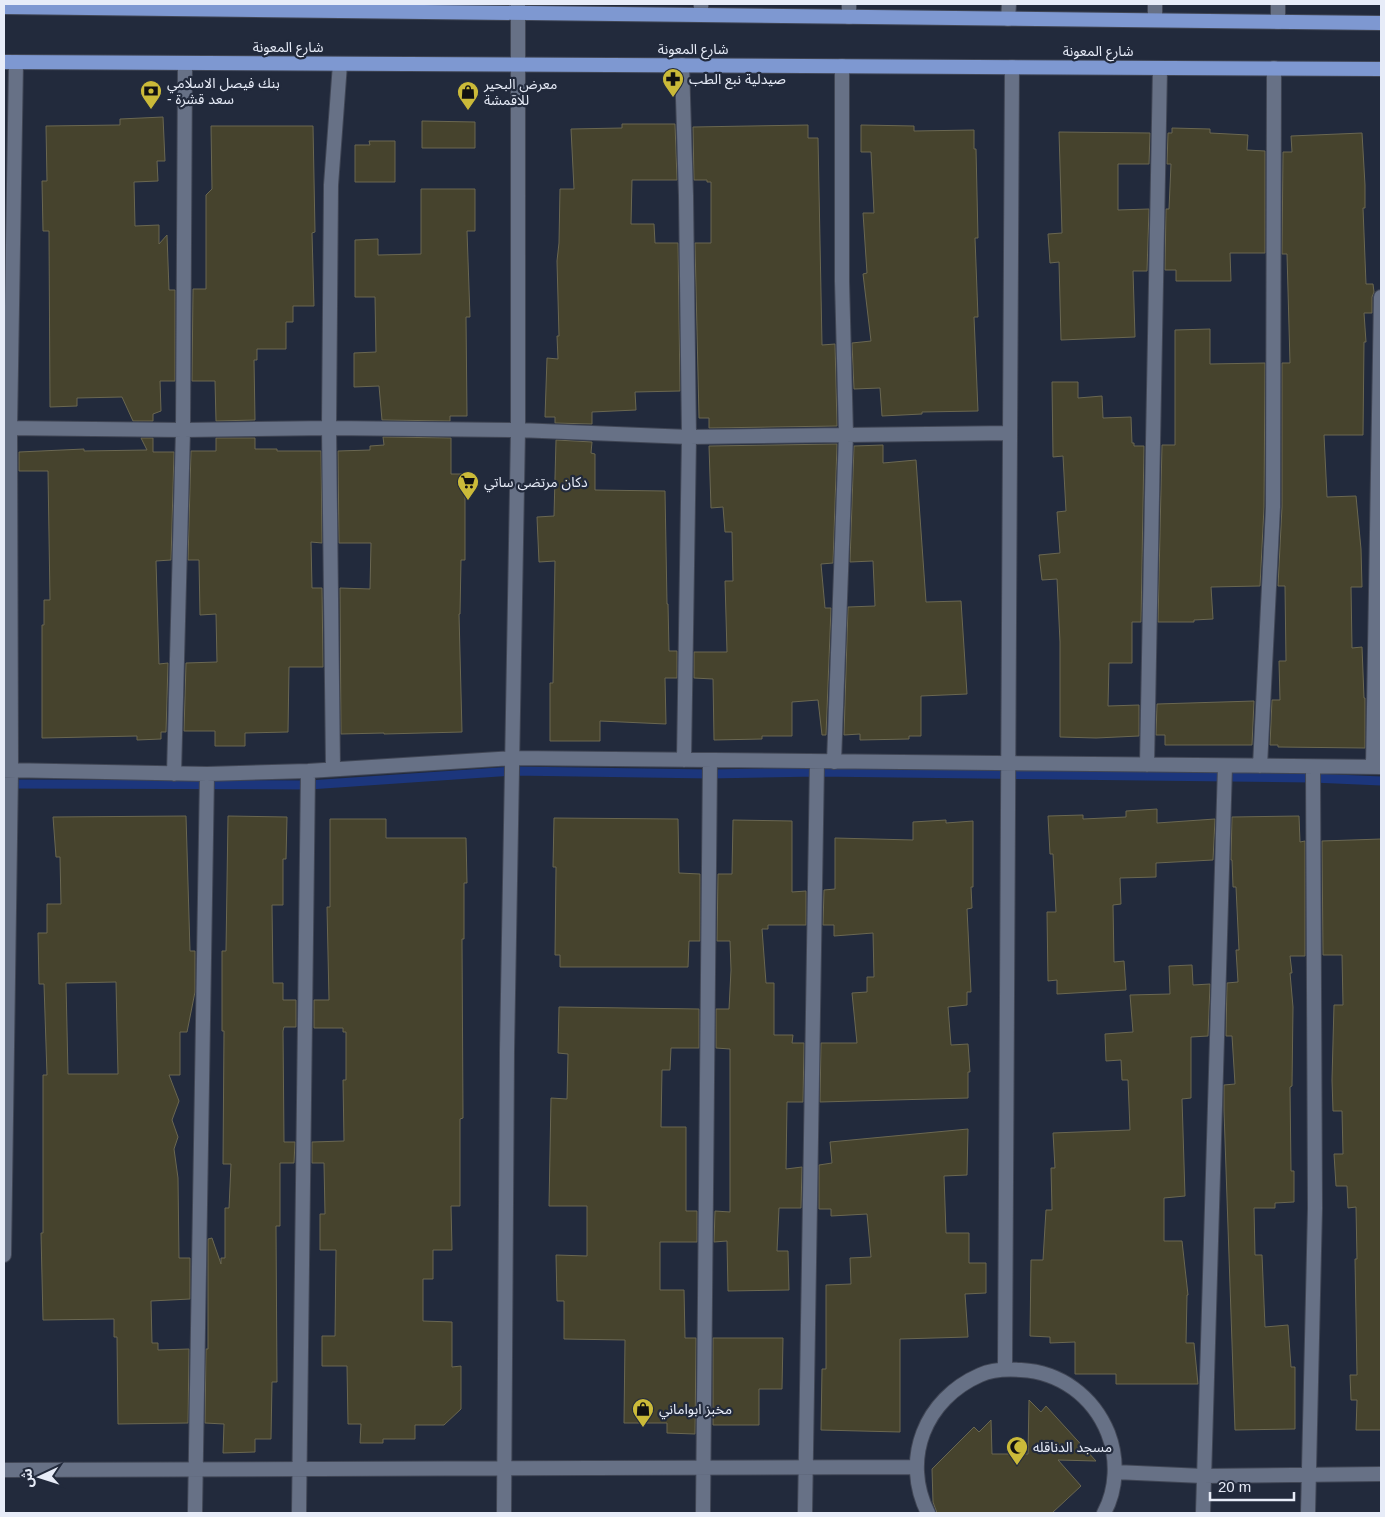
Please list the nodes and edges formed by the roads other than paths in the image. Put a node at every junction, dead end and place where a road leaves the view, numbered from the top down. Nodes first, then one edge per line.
1 (1009, 4) edge
2 (1155, 4) edge
3 (1278, 4) edge
4 (30, 5) edge
5 (4, 6) edge
6 (518, 8) edge
7 (701, 9) edge
8 (849, 10) edge
9 (1008, 19) junction
10 (1154, 20) junction
11 (1278, 22) junction
12 (1381, 23) edge
13 (10, 62) edge
14 (185, 63) junction
15 (340, 64) junction
16 (519, 65) junction
17 (682, 65) junction
18 (842, 66) junction
19 (1012, 67) junction
20 (1160, 68) junction
21 (1274, 68) junction
22 (1381, 69) edge
23 (1381, 297) edge
24 (7, 428) edge
25 (329, 428) junction
26 (183, 430) junction
27 (518, 430) junction
28 (1010, 433) junction
29 (846, 435) junction
30 (689, 437) junction
31 (513, 758) junction
32 (684, 760) junction
33 (710, 760) junction
34 (817, 762) junction
35 (834, 762) junction
36 (1008, 764) junction
37 (1147, 765) junction
38 (1225, 766) junction
39 (1260, 766) junction
40 (1313, 767) junction
41 (1377, 767) edge
42 (333, 769) junction
43 (7, 770) edge
44 (308, 771) junction
45 (174, 774) junction
46 (208, 774) junction
47 (4, 1255) edge
48 (1005, 1368) junction
49 (916, 1467) junction
50 (504, 1468) junction
51 (704, 1468) junction
52 (806, 1468) junction
53 (196, 1469) junction
54 (300, 1469) junction
55 (4, 1470) edge
56 (1115, 1472) junction
57 (1381, 1474) edge
58 (1308, 1475) junction
59 (1203, 1476) junction
60 (195, 1513) edge
61 (299, 1513) edge
62 (504, 1513) edge
63 (703, 1513) edge
64 (805, 1513) edge
65 (928, 1513) edge
66 (1104, 1513) edge
67 (1203, 1513) edge
68 (1308, 1513) edge

1 - 9 street
2 - 10 street
3 - 11 street
4 - 5 highway
4 - 6 highway
6 - 7 highway
6 - 16 street
7 - 8 highway
8 - 9 highway
9 - 10 highway
10 - 11 highway
11 - 12 highway
13 - 14 highway, شارع المعونة
13 - 24 street
14 - 15 highway, شارع المعونة
14 - 26 street
15 - 16 highway, شارع المعونة
15 - 25 street
16 - 17 highway, شارع المعونة
16 - 27 street
17 - 18 highway, شارع المعونة
17 - 30 street
18 - 19 highway, شارع المعونة
18 - 29 street
19 - 20 highway, شارع المعونة
19 - 28 street
20 - 21 highway, شارع المعونة
20 - 37 street
21 - 22 highway, شارع المعونة
21 - 39 street
23 - 41 street
24 - 26 street
24 - 43 street
25 - 26 street
25 - 27 street
25 - 42 street
26 - 45 street
27 - 30 street
27 - 31 street
28 - 29 street
28 - 36 street
29 - 30 street
29 - 35 street
30 - 32 street
31 - 32 street
31 - 42 street
31 - 50 street
32 - 33 street
33 - 34 street
33 - 51 street
34 - 35 street
34 - 52 street
35 - 36 street
36 - 37 street
36 - 48 street
37 - 38 street
38 - 39 street
38 - 59 street
39 - 40 street
40 - 41 street
40 - 58 street
42 - 44 street
43 - 45 street
43 - 47 street
44 - 46 street
44 - 54 street
45 - 46 street
46 - 53 street
48 - 49 street
48 - 56 street
49 - 52 street
49 - 65 street
50 - 51 street
50 - 54 street
50 - 62 street
51 - 52 street
51 - 63 street
52 - 64 street
53 - 54 street
53 - 55 street
53 - 60 street
54 - 61 street
56 - 59 street
56 - 66 street
57 - 58 street
58 - 59 street
58 - 68 street
59 - 67 street

